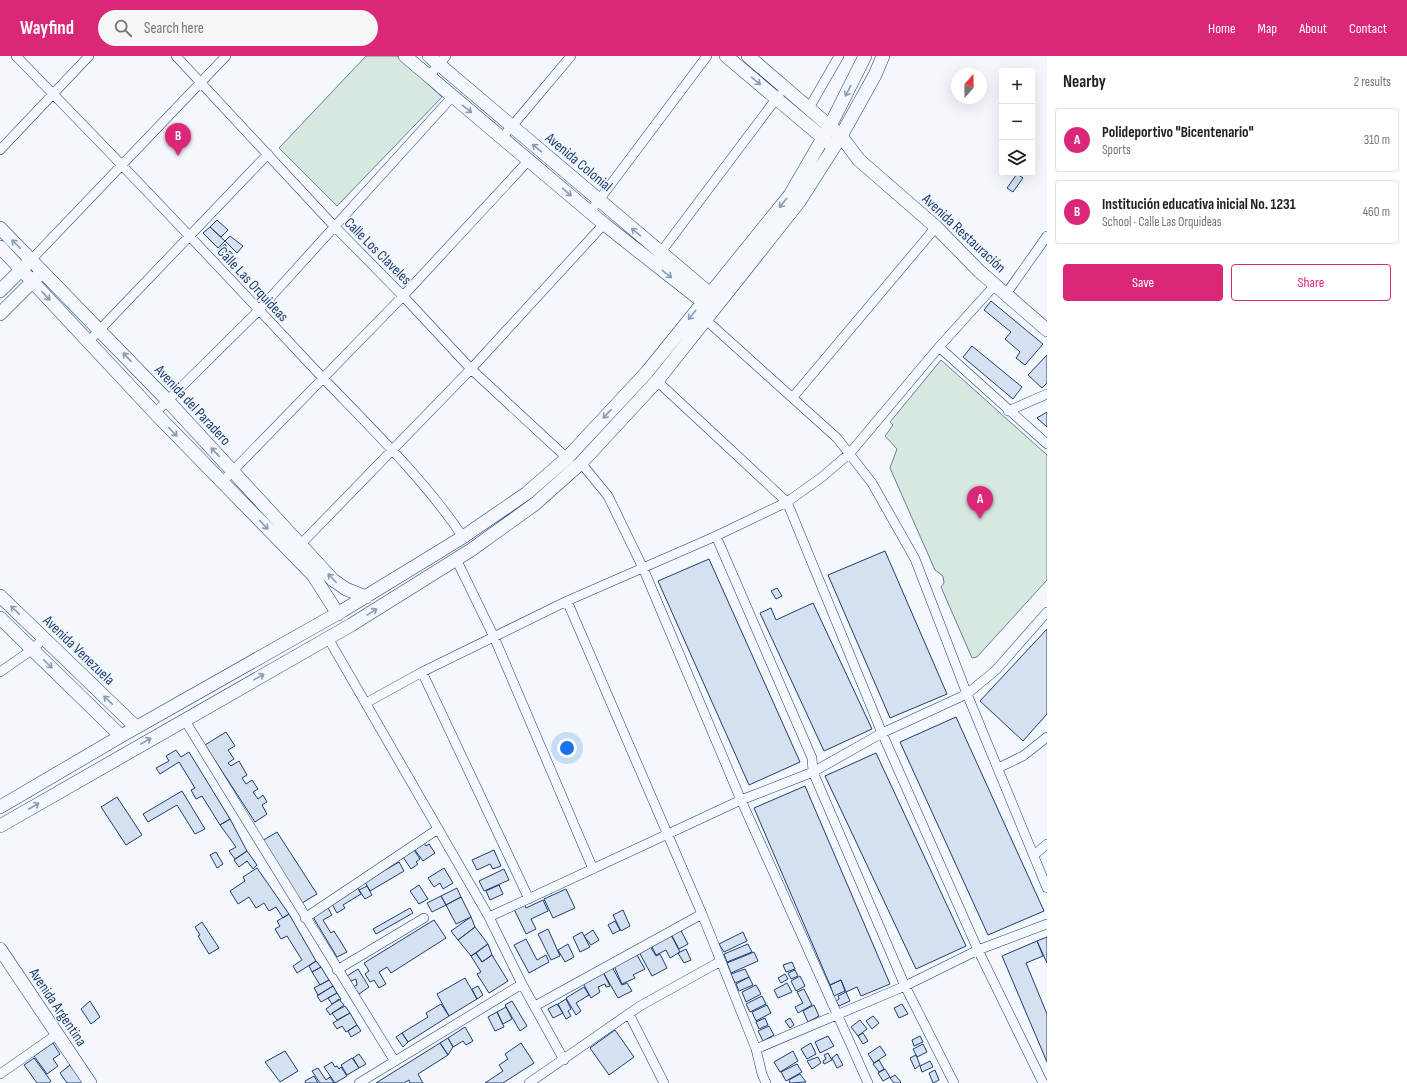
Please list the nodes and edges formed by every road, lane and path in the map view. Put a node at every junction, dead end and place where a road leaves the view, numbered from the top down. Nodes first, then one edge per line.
1 (16, 56) edge
2 (89, 56) edge
3 (176, 56) edge
4 (226, 56) edge
5 (405, 56) edge
6 (429, 56) edge
7 (571, 56) edge
8 (708, 56) edge
9 (726, 56) edge
10 (748, 56) edge
11 (839, 56) edge
12 (865, 56) edge
13 (882, 56) edge
14 (443, 60) edge
15 (429, 76) junction
16 (202, 82) junction
17 (785, 88) junction
18 (53, 94) junction
19 (452, 97) junction
20 (776, 99) junction
21 (809, 108) junction
22 (512, 126) junction
23 (830, 126) junction
24 (842, 136) junction
25 (502, 138) junction
26 (823, 138) junction
27 (835, 148) junction
28 (0, 150) edge
29 (268, 154) junction
30 (529, 160) junction
31 (859, 160) junction
32 (123, 165) junction
33 (599, 201) junction
34 (590, 212) junction
35 (604, 224) junction
36 (334, 226) junction
37 (936, 227) junction
38 (0, 228) edge
39 (189, 236) junction
40 (1047, 236) edge
41 (0, 247) edge
42 (660, 252) junction
43 (31, 260) junction
44 (21, 270) junction
45 (43, 272) junction
46 (33, 282) junction
47 (995, 285) junction
48 (0, 291) edge
49 (1006, 294) junction
50 (403, 296) junction
51 (706, 298) junction
52 (259, 310) junction
53 (0, 314) edge
54 (706, 320) junction
55 (101, 330) junction
56 (1047, 330) edge
57 (89, 341) junction
58 (939, 347) junction
59 (471, 369) junction
60 (323, 378) junction
61 (657, 381) junction
62 (1047, 394) edge
63 (793, 397) junction
64 (167, 400) junction
65 (1008, 410) junction
66 (155, 413) junction
67 (1047, 444) edge
68 (391, 451) junction
69 (850, 453) junction
70 (567, 458) junction
71 (581, 463) junction
72 (234, 471) junction
73 (222, 482) junction
74 (787, 502) junction
75 (716, 536) junction
76 (462, 537) junction
77 (301, 544) junction
78 (456, 559) junction
79 (643, 568) junction
80 (0, 596) edge
81 (366, 597) junction
82 (567, 601) junction
83 (340, 612) junction
84 (1047, 612) edge
85 (0, 618) edge
86 (351, 626) junction
87 (494, 637) junction
88 (44, 638) junction
89 (328, 638) junction
90 (33, 649) junction
91 (0, 672) edge
92 (422, 672) junction
93 (967, 694) junction
94 (366, 703) junction
95 (184, 719) junction
96 (136, 727) junction
97 (882, 733) junction
98 (121, 736) junction
99 (1047, 738) edge
100 (998, 768) junction
101 (814, 772) junction
102 (741, 800) junction
103 (0, 807) edge
104 (0, 826) edge
105 (438, 829) junction
106 (667, 833) junction
107 (1047, 844) edge
108 (1034, 855) junction
109 (593, 869) junction
110 (1047, 888) edge
111 (529, 899) junction
112 (702, 914) junction
113 (489, 917) junction
114 (305, 918) junction
115 (424, 918) dead end
116 (1047, 924) edge
117 (0, 949) edge
118 (978, 950) junction
119 (721, 961) junction
120 (337, 970) junction
121 (522, 984) junction
122 (905, 986) junction
123 (535, 1006) junction
124 (629, 1014) junction
125 (837, 1015) junction
126 (56, 1035) junction
127 (756, 1049) junction
128 (394, 1060) junction
129 (564, 1060) junction
130 (0, 1074) edge
131 (362, 1082) edge
132 (90, 1083) edge
133 (529, 1083) edge
134 (664, 1083) edge
135 (766, 1083) edge
136 (868, 1083) edge
137 (954, 1083) edge
138 (1043, 1083) edge

1 - 18 street, Calle Las Orquideas
2 - 18 street
3 - 16 street, Calle Los Claveles
4 - 16 street
5 - 15 street
6 - 14 street, Avenida Colonial
7 - 22 street
8 - 33 street
9 -> 20 street, Avenida Restauración
10 - 17 street, Avenida Restauración
11 - 21 street
12 -> 23 street
13 - 24 street
14 - 15 street
14 - 22 street, Avenida Colonial
15 - 19 street
16 - 29 street, Calle Los Claveles
16 - 32 street
17 - 20 street
17 - 21 street, Avenida Restauración
18 - 28 street
18 - 32 street, Calle Las Orquideas
19 -> 25 street
19 - 36 street
20 - 26 street, Avenida Restauración
20 - 42 street
21 - 23 street, Avenida Restauración
22 - 25 street
33 -> 22 street, Avenida Colonial
23 - 24 street, Avenida Restauración
23 - 26 street
24 - 27 street
24 - 31 street, Avenida Restauración
25 - 30 street
26 - 27 street, Avenida Restauración
26 -> 51 street
27 - 31 street, Avenida Restauración
27 - 54 street
29 - 36 street, Calle Los Claveles
29 - 39 street
30 -> 34 street
30 - 50 street
31 - 37 street, Avenida Restauración
32 - 39 street, Calle Las Orquideas
32 - 43 street
33 - 34 street
42 -> 33 street, Avenida Colonial
34 - 35 street
35 -> 51 street
35 - 59 street
36 - 50 street, Calle Los Claveles
36 - 52 street
37 - 47 street, Avenida Restauración
37 - 63 street
43 -> 38 street, Avenida del Paradero
39 - 52 street, Calle Las Orquideas
39 - 55 street
40 - 49 street
41 - 44 street
42 - 51 street, Avenida Colonial
43 - 44 street
43 - 45 street, Avenida del Paradero
44 - 46 street
44 - 48 street
45 - 46 street
45 - 55 street, Avenida del Paradero
46 - 53 street
46 -> 57 street
47 - 49 street, Avenida Restauración
47 - 58 street
49 - 56 street, Avenida Restauración
50 - 59 street, Calle Los Claveles
50 - 60 street
51 -> 70 street
52 - 60 street, Calle Las Orquideas
52 - 64 street
54 - 61 street
54 - 63 street
55 - 57 street
64 -> 55 street, Avenida del Paradero
57 - 66 street
58 - 65 street
58 - 69 street
59 - 68 street
59 - 70 street, Calle Los Claveles
60 - 68 street, Calle Las Orquideas
60 - 72 street
61 - 71 street
61 - 74 street
62 - 65 street
63 - 69 street
64 - 66 street
72 -> 64 street, Avenida del Paradero
65 - 67 street
66 -> 73 street
68 - 76 street, Calle Las Orquideas
68 - 77 street
69 - 74 street
69 - 93 street
70 - 76 street
71 - 78 street
71 - 79 street
72 - 73 street
72 - 77 street, Avenida del Paradero
73 -> 83 street
74 - 75 street
74 - 97 street
75 - 79 street
75 - 101 street
76 - 81 street
81 -> 77 street, Avenida del Paradero
86 -> 78 street
78 - 87 street
79 - 82 street
79 - 102 street
88 -> 80 street, Avenida Venezuela
81 - 83 street
82 - 87 street
82 - 106 street
83 - 86 street
83 - 96 street
84 - 93 street
85 - 90 street
86 - 89 street
87 - 92 street
87 - 109 street
88 - 90 street
96 -> 88 street, Avenida Venezuela
89 - 94 street
95 -> 89 street
90 - 91 street
90 -> 98 street
92 - 94 street
92 - 111 street
93 - 97 street
93 - 100 street
94 - 105 street
104 -> 95 street
95 - 114 street
96 - 98 street
97 - 101 street
97 - 118 street
98 - 103 street
99 - 100 street
100 - 108 street
101 - 102 street
101 - 122 street
102 - 106 street
102 - 125 street
105 - 113 street
105 - 114 street
106 - 109 street
106 - 112 street
107 - 108 street
108 - 110 street
109 - 111 street
111 - 113 street
112 - 119 street
112 - 123 street
113 - 121 street
114 - 120 street
115 - 120 street
116 - 118 street
117 - 126 street, Avenida Argentina
118 - 122 street
118 - 138 street
119 - 124 street
119 - 127 street
120 - 128 street
121 - 123 street
121 - 128 street
122 - 125 street
122 - 137 street
123 - 129 street
124 - 129 street
124 - 134 street
125 - 127 street
125 - 136 street
126 - 130 street
126 - 132 street, Avenida Argentina
127 - 135 street
128 - 131 street
129 - 133 street

